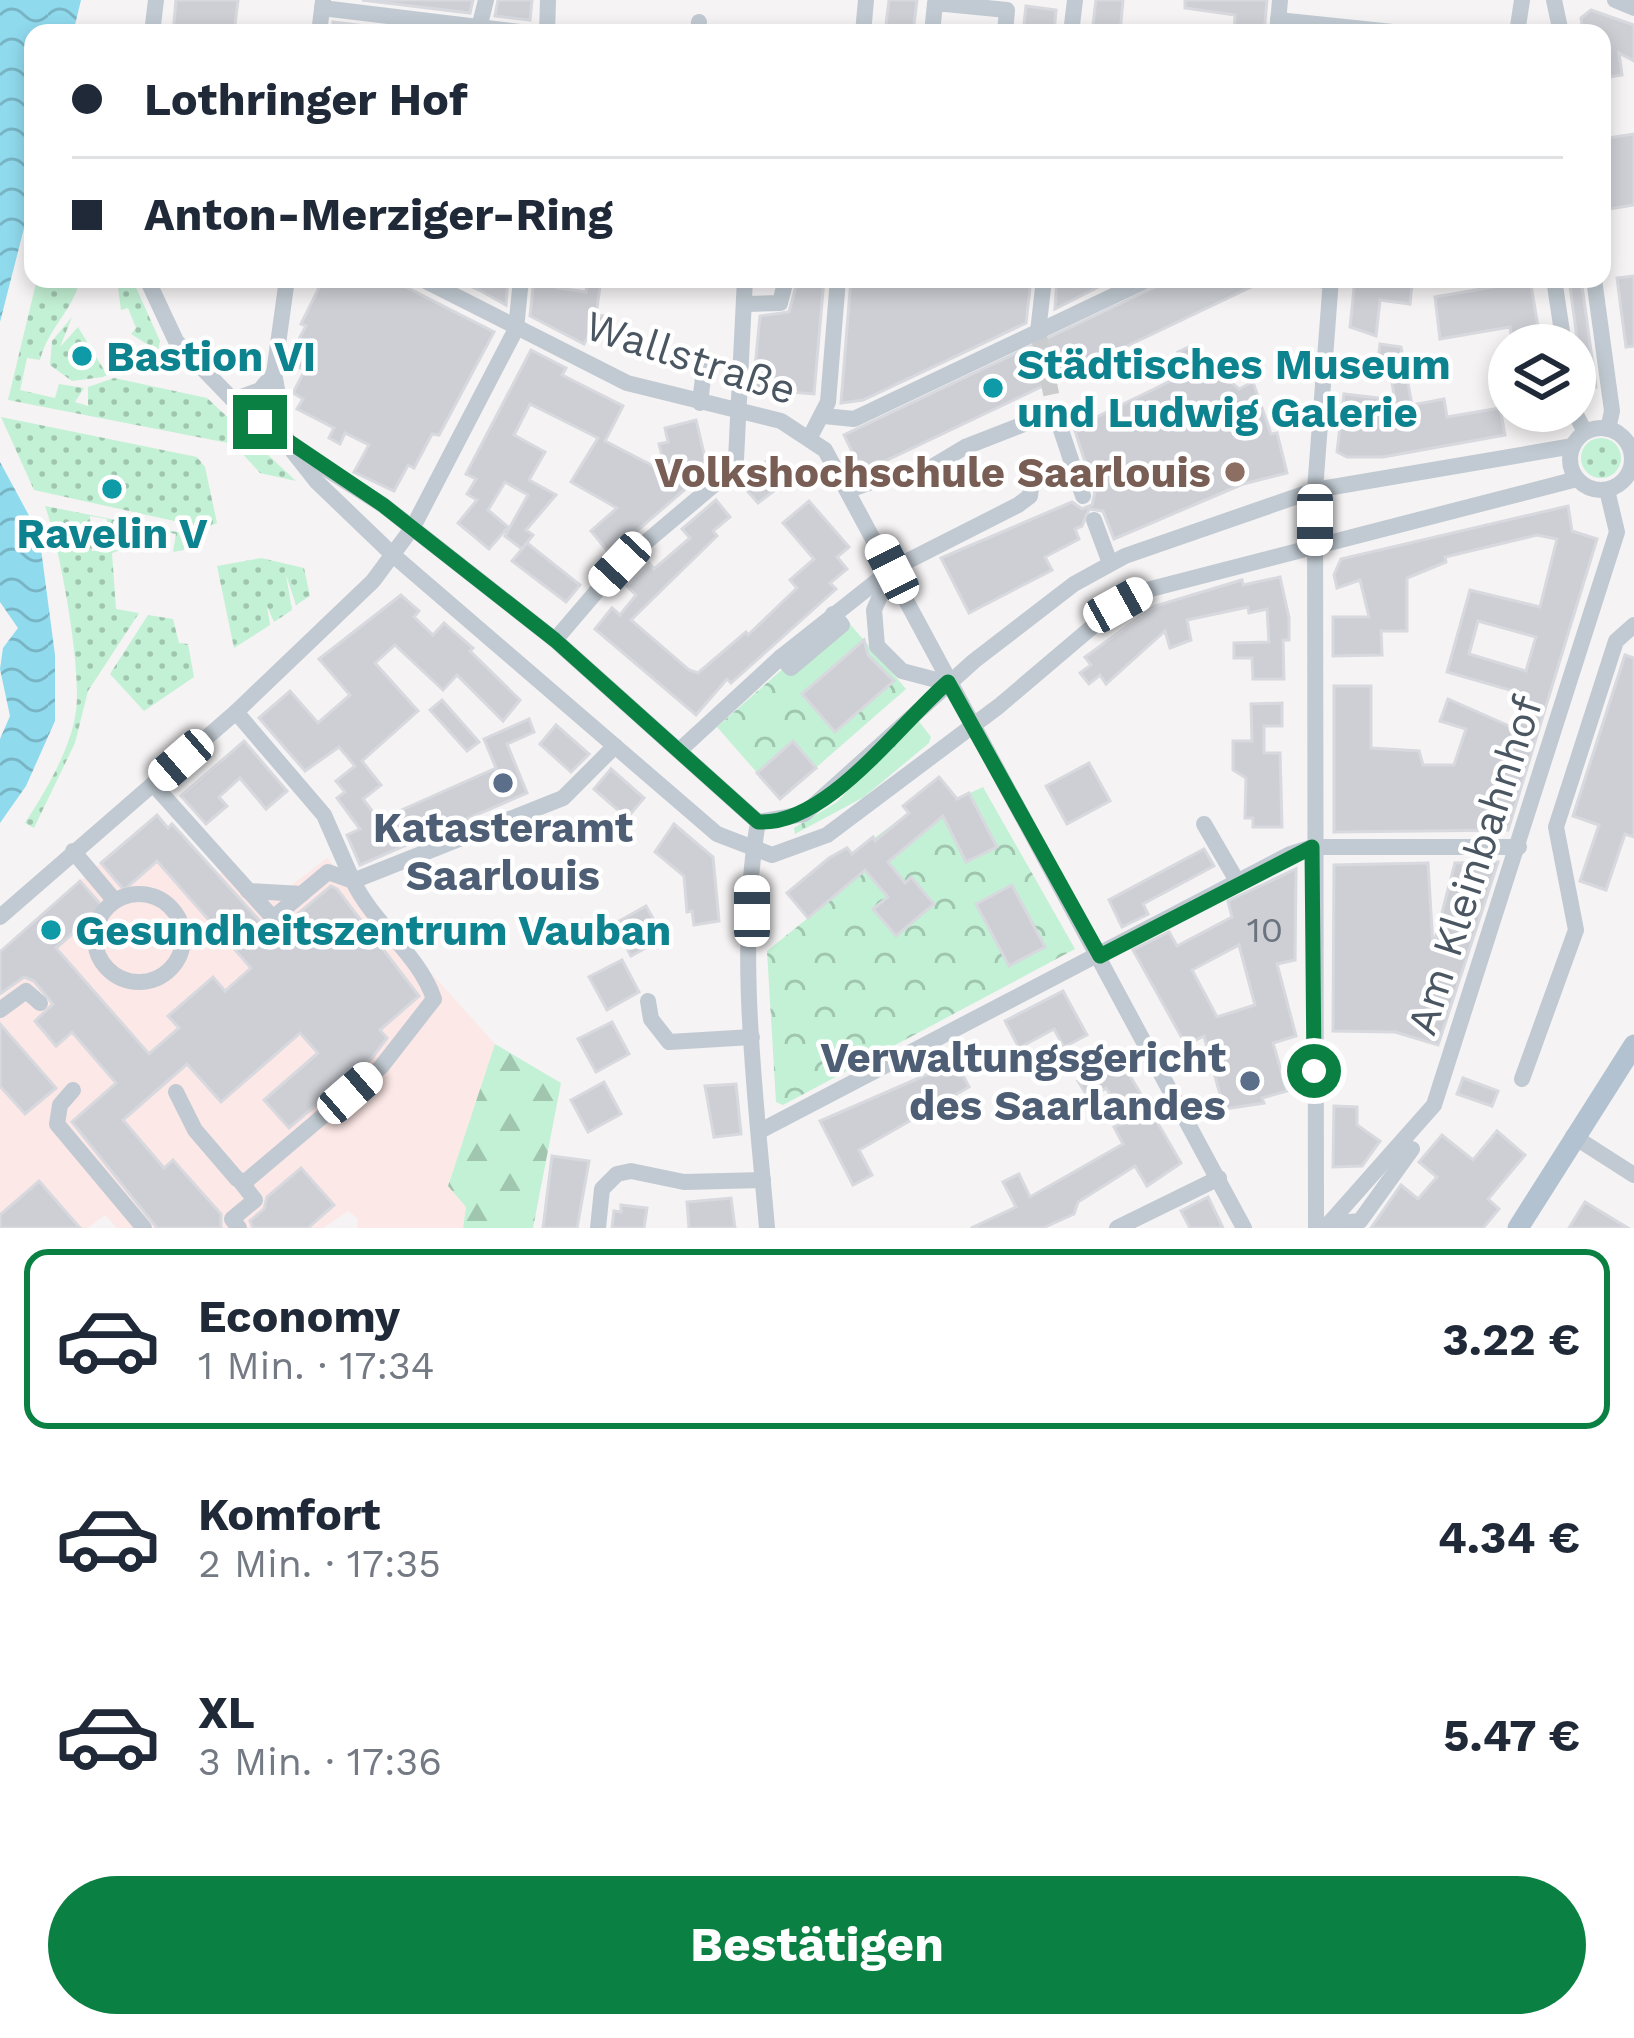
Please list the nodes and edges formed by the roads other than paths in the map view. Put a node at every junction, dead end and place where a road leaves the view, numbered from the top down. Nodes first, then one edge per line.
1 (486, 0) edge
2 (1615, 0) edge
3 (323, 4) edge
4 (1634, 8) edge
5 (480, 24) joint
6 (933, 24) edge
7 (1006, 24) edge
8 (151, 288) edge
9 (286, 288) edge
10 (439, 288) edge
11 (520, 288) edge
12 (746, 288) edge
13 (784, 288) edge
14 (837, 288) edge
15 (1043, 288) edge
16 (1130, 288) edge
17 (1330, 288) edge
18 (1555, 288) edge
19 (1595, 288) edge
20 (747, 304) junction
21 (1561, 324) edge
22 (516, 329) junction
23 (1038, 332) junction
24 (704, 370) dead end
25 (274, 374) junction
26 (233, 400) junction
27 (700, 403) junction
28 (742, 412) junction
29 (824, 416) junction
30 (1608, 429) junction
31 (1578, 432) edge
32 (810, 437) junction
33 (1579, 439) junction
34 (287, 444) junction
35 (1632, 444) edge
36 (1633, 467) edge
37 (1032, 478) dead end
38 (1577, 479) junction
39 (849, 490) junction
40 (1315, 490) junction
41 (1607, 490) junction
42 (1083, 496) dead end
43 (1094, 520) dead end
44 (413, 527) junction
45 (1315, 550) junction
46 (394, 555) junction
47 (1110, 563) junction
48 (892, 569) junction
49 (1634, 625) edge
50 (555, 640) junction
51 (948, 682) junction
52 (236, 712) junction
53 (971, 725) junction
54 (615, 746) junction
55 (682, 748) junction
56 (153, 784) junction
57 (758, 822) junction
58 (1204, 824) dead end
59 (1312, 847) junction
60 (1519, 847) junction
61 (74, 851) junction
62 (753, 852) junction
63 (353, 881) junction
64 (1237, 881) junction
65 (115, 901) junction
66 (0, 917) edge
67 (1100, 956) junction
68 (648, 1000) dead end
69 (40, 1003) dead end
70 (5, 1017) edge
71 (752, 1037) junction
72 (1634, 1045) edge
73 (1522, 1079) dead end
74 (73, 1090) dead end
75 (176, 1092) dead end
76 (760, 1131) junction
77 (1573, 1136) junction
78 (1634, 1175) edge
79 (1219, 1178) junction
80 (763, 1180) junction
81 (241, 1182) junction
82 (1324, 1227) edge
83 (144, 1228) edge
84 (239, 1228) edge
85 (598, 1228) edge
86 (767, 1228) edge
87 (1118, 1228) edge
88 (1244, 1228) edge
89 (1518, 1228) edge

1 - 5 street
2 - 4 street
3 - 5 street
6 - 7 street
8 - 26 street
9 - 25 street
10 - 22 street, Wallstraße
11 - 22 street
12 - 20 street
13 - 20 street
14 - 29 street
15 - 23 street
16 - 23 street
17 - 40 street
18 - 21 street
19 - 30 street
20 - 28 street
22 - 27 street, Wallstraße
22 - 44 street
23 - 29 street
24 - 27 street
25 - 26 street
25 - 34 street
26 - 34 street
27 - 28 street, Wallstraße
28 - 32 street, Wallstraße
28 - 50 street
29 - 32 street
30 - 33 street
30 - 35 street
31 - 33 street
32 - 39 street
33 - 38 street
33 - 40 street
34 - 44 street
34 - 46 street
35 - 36 street
36 - 41 street
37 - 48 street
38 - 41 street
38 - 45 street
39 - 42 street
39 - 48 street
40 - 45 street
40 - 47 street
41 - 60 street, Am Kleinbahnhof
43 - 47 street
44 - 46 street
44 - 50 street
45 - 53 street
45 - 59 street
46 - 52 street
46 - 54 street
47 - 51 street
48 - 51 street
48 - 51 street
48 - 55 street
49 - 73 street
50 - 55 street
51 - 53 street
51 - 57 street
52 - 56 street
52 - 63 street
53 - 62 street
53 - 67 street
54 - 62 street
54 - 63 street
55 - 57 street
56 - 61 street
56 - 63 street
57 - 62 street
58 - 64 street
59 - 60 street
59 - 64 street
59 - 82 street
60 - 82 street, Am Kleinbahnhof
61 - 65 street
61 - 66 street
62 - 71 street
63 - 81 street
64 - 67 street
65 - 65 street
67 - 76 street
67 - 79 street
68 - 71 street
69 - 70 street
71 - 76 street
72 - 77 main road
74 - 83 street
75 - 81 street
76 - 80 street
77 - 78 street
77 - 89 main road
79 - 87 street
79 - 88 street
80 - 85 street
80 - 86 street
81 - 84 street

